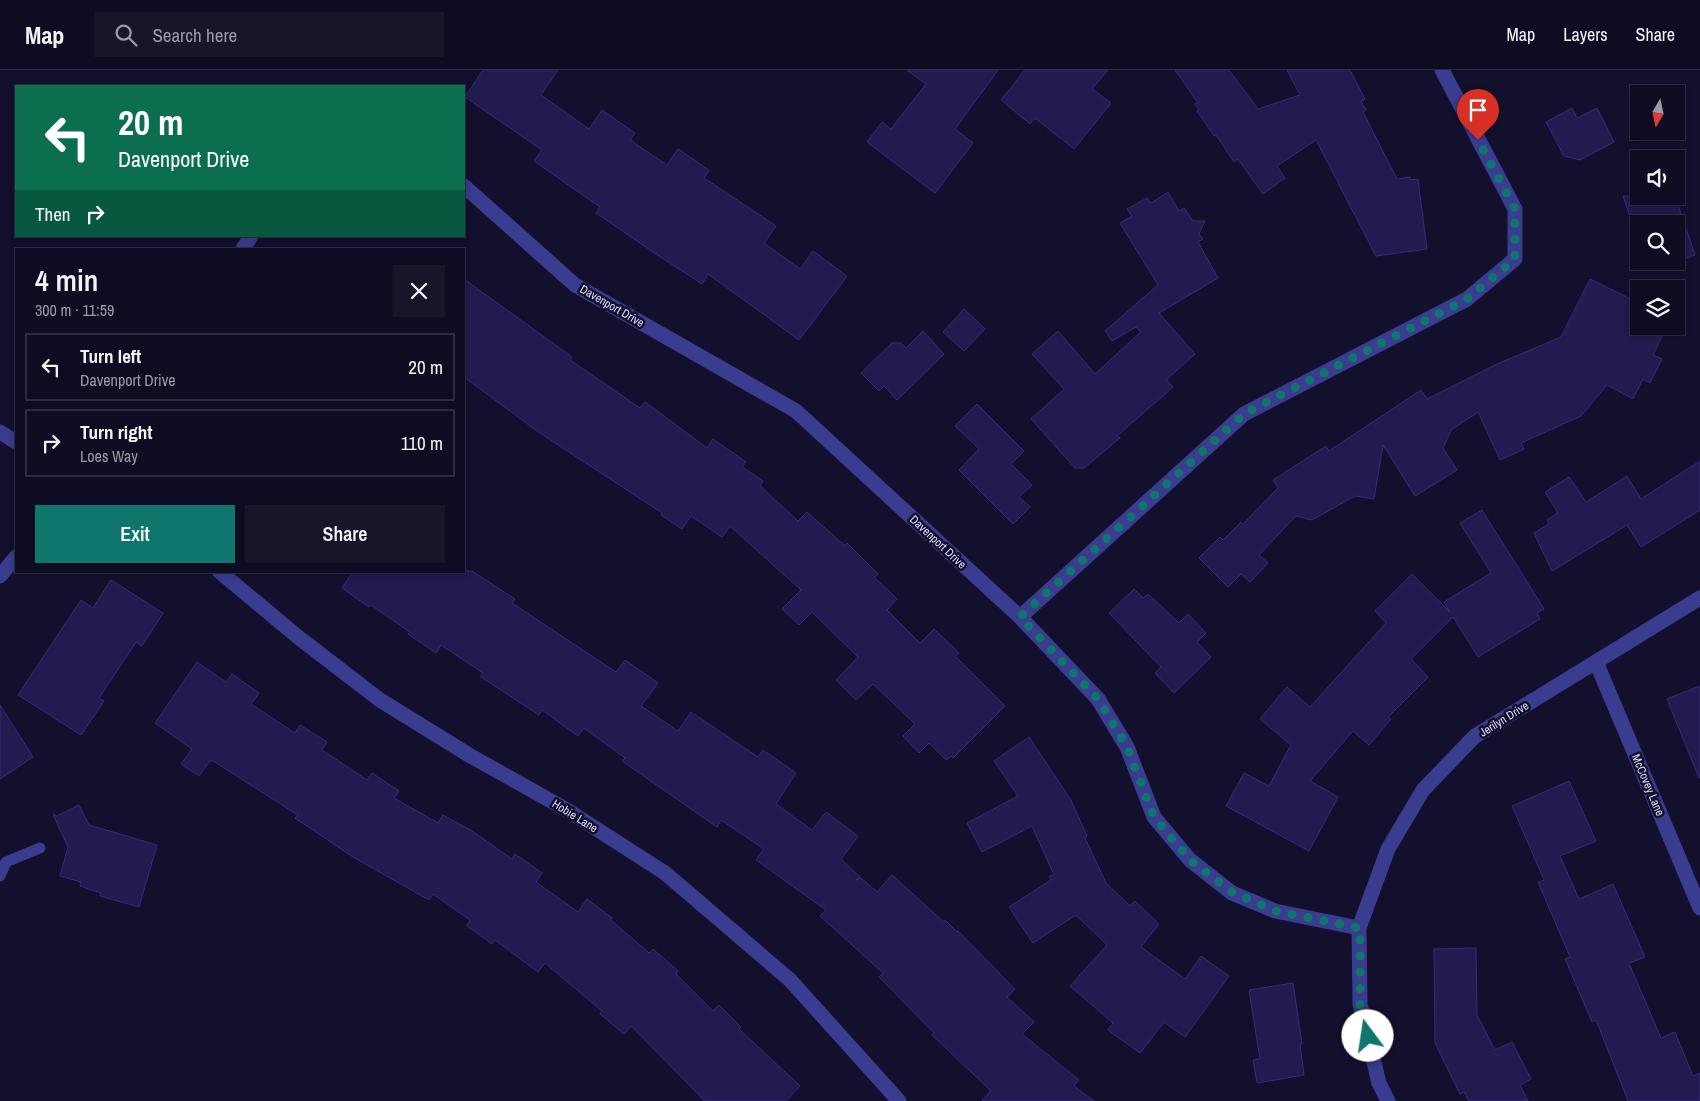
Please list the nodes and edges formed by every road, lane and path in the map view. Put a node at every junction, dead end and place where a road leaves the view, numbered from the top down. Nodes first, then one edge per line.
1 (1442, 70) edge
2 (465, 187) edge
3 (250, 237) edge
4 (244, 248) edge
5 (0, 432) edge
6 (15, 441) edge
7 (15, 558) edge
8 (221, 573) edge
9 (0, 576) edge
10 (1700, 598) edge
11 (1020, 617) junction
12 (1596, 662) junction
13 (40, 848) dead end
14 (0, 876) edge
15 (1700, 908) edge
16 (1360, 928) junction
17 (899, 1101) edge
18 (1388, 1101) edge

1 - 11 street
2 - 11 street, Davenport Drive
3 - 4 street
5 - 6 street
7 - 9 street
8 - 17 street, Hobie Lane
10 - 12 street, Jerilyn Drive
11 - 16 street, Davenport Drive
12 - 15 street, McCovey Lane
12 - 16 street, Jerilyn Drive
13 - 14 lane
16 - 18 street, Jerilyn Drive

